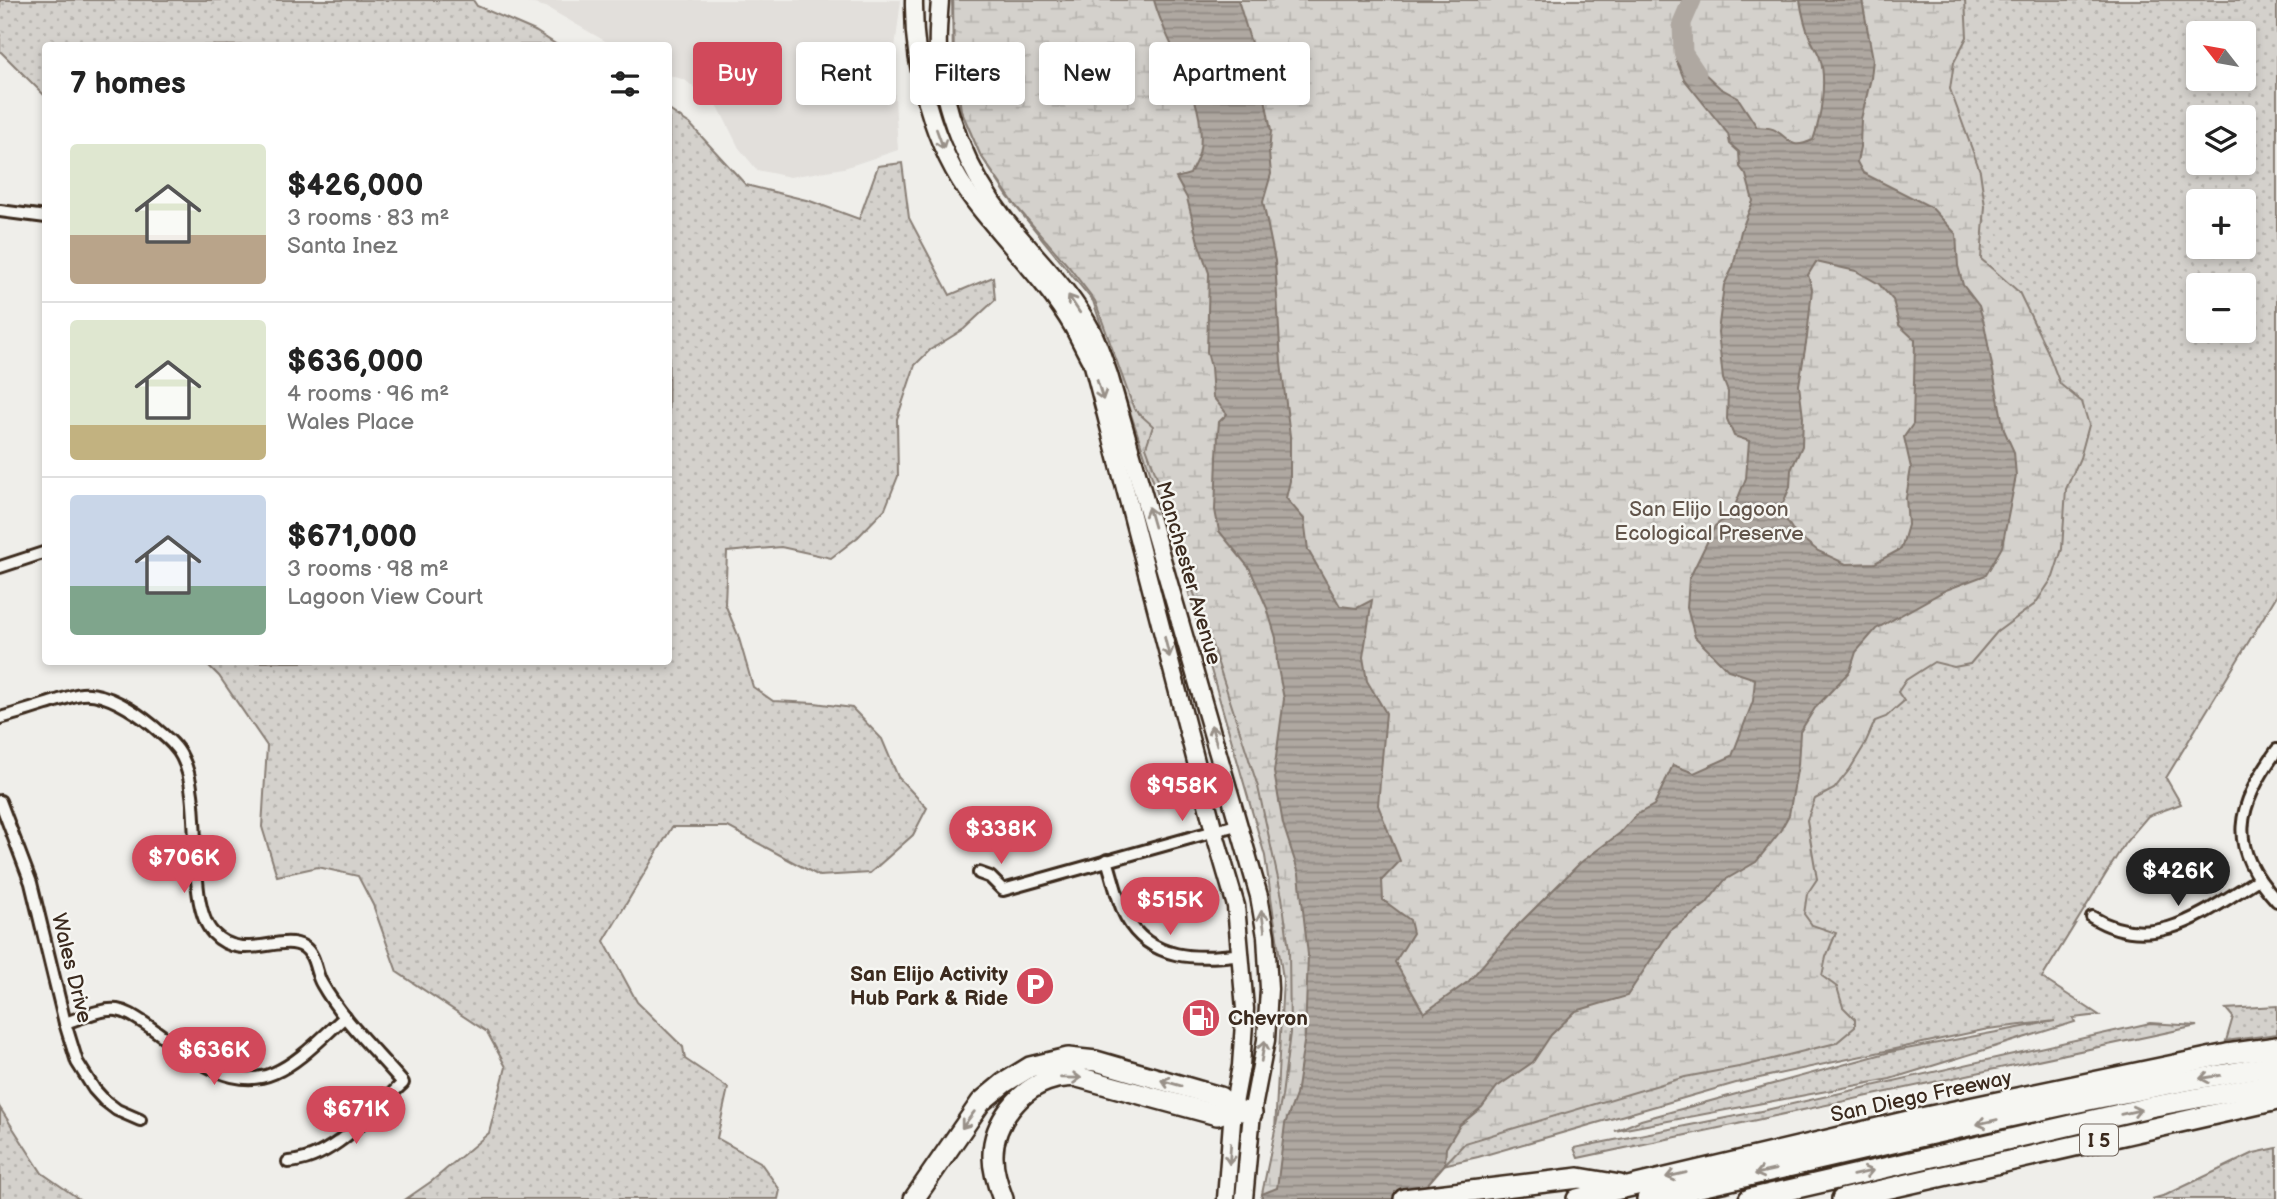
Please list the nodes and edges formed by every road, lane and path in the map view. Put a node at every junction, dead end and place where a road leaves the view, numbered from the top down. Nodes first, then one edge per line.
1 (914, 0) edge
2 (940, 0) edge
3 (0, 211) edge
4 (42, 216) edge
5 (42, 553) edge
6 (0, 567) edge
7 (0, 718) edge
8 (2277, 750) edge
9 (0, 801) edge
10 (1240, 824) junction
11 (1214, 831) junction
12 (1107, 860) junction
13 (979, 873) dead end
14 (2258, 880) junction
15 (2277, 901) edge
16 (2092, 917) dead end
17 (1242, 954) junction
18 (345, 1017) junction
19 (65, 1023) junction
20 (2277, 1047) edge
21 (2277, 1065) edge
22 (2277, 1083) edge
23 (2277, 1100) edge
24 (1243, 1111) junction
25 (140, 1120) dead end
26 (288, 1162) dead end
27 (1922, 1181) junction
28 (1628, 1186) junction
29 (914, 1199) edge
30 (1003, 1199) edge
31 (1226, 1199) edge
32 (1244, 1199) edge
33 (1404, 1199) edge
34 (1577, 1199) edge
35 (1647, 1199) edge
36 (1749, 1199) edge
37 (1842, 1199) edge
38 (1857, 1199) edge

1 -> 11 main road, Manchester Avenue
10 -> 2 main road, Manchester Avenue
3 - 4 street
5 - 6 street
7 - 18 street
8 - 14 street
9 - 19 street, Wales Drive
10 - 11 street
24 -> 10 main road, Manchester Avenue
11 - 12 street
11 - 17 main road, Manchester Avenue
12 - 13 street
12 - 17 street
14 - 15 street
14 - 16 street
17 - 24 main road, Manchester Avenue
18 - 19 street
18 - 26 street
19 - 25 street, Wales Drive
20 -> 28 highway, San Diego Freeway
21 -> 35 highway
36 -> 22 highway
23 - 27 highway, I 5
24 -> 29 highway
30 -> 24 highway
24 -> 31 main road, Manchester Avenue
24 - 32 main road, Manchester Avenue
27 - 37 highway, I 5
27 - 38 highway
28 - 33 highway
28 - 34 highway, San Diego Freeway

